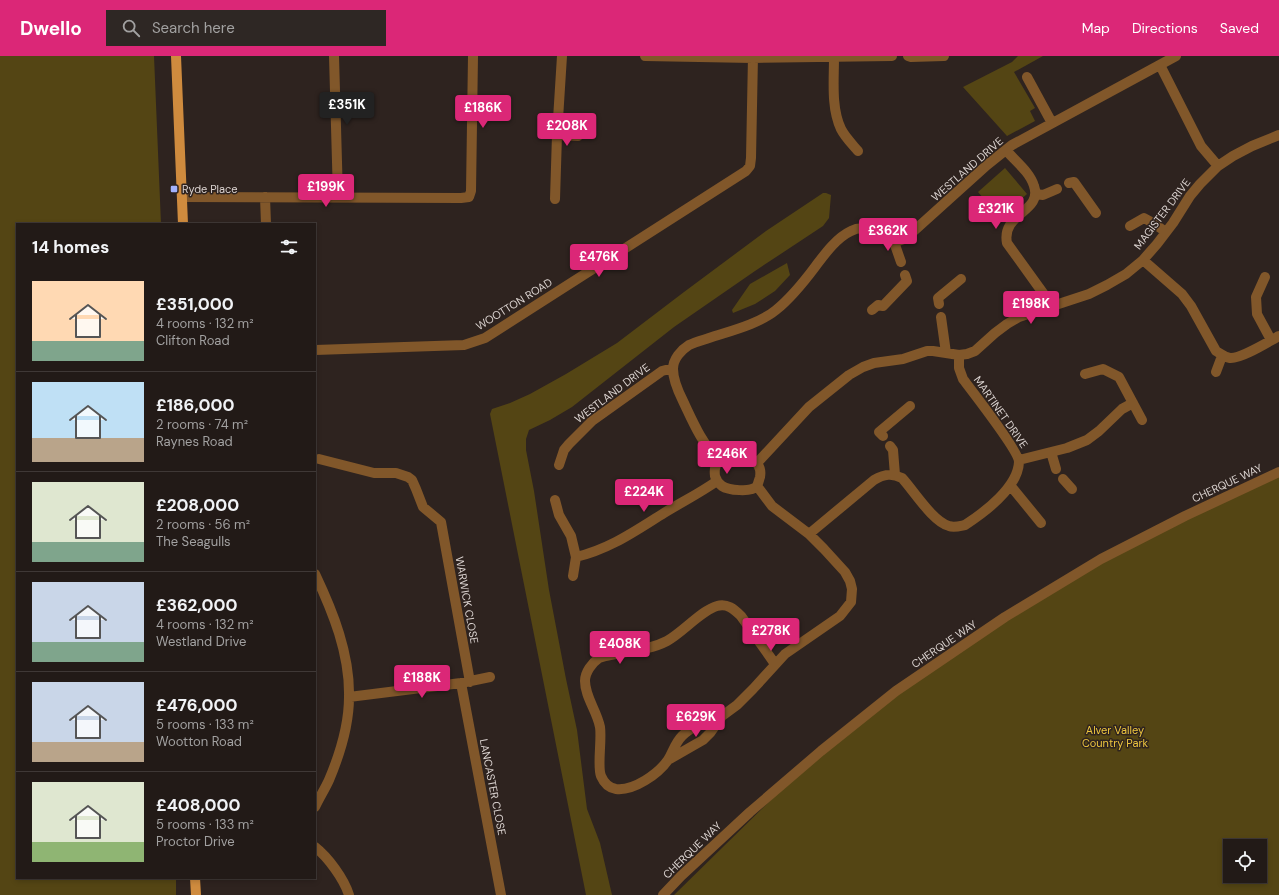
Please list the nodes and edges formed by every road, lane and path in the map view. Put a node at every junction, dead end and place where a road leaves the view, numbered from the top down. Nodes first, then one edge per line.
1 (176, 56) edge
2 (334, 56) edge
3 (473, 56) edge
4 (562, 56) edge
5 (645, 56) edge
6 (699, 56) edge
7 (892, 56) edge
8 (908, 56) edge
9 (944, 56) edge
10 (1176, 56) edge
11 (753, 57) edge
12 (834, 58) junction
13 (1160, 65) junction
14 (1027, 77) dead end
15 (1052, 123) junction
16 (557, 135) junction
17 (1279, 135) edge
18 (578, 136) dead end
19 (1006, 150) junction
20 (858, 151) dead end
21 (1218, 166) junction
22 (1069, 183) dead end
23 (1057, 188) dead end
24 (1036, 194) junction
25 (182, 197) junction
26 (265, 197) junction
27 (338, 197) junction
28 (555, 199) dead end
29 (1096, 213) dead end
30 (183, 223) edge
31 (266, 223) edge
32 (1130, 226) dead end
33 (1166, 232) junction
34 (894, 242) junction
35 (1142, 260) junction
36 (901, 262) dead end
37 (905, 276) dead end
38 (1265, 277) dead end
39 (961, 280) dead end
40 (939, 304) dead end
41 (1048, 307) junction
42 (872, 310) dead end
43 (941, 317) dead end
44 (1275, 338) edge
45 (316, 350) edge
46 (946, 353) junction
47 (959, 355) junction
48 (1222, 356) junction
49 (673, 368) junction
50 (1216, 372) dead end
51 (1085, 374) dead end
52 (1133, 403) junction
53 (910, 406) dead end
54 (1142, 420) dead end
55 (882, 436) dead end
56 (890, 446) dead end
57 (1051, 452) junction
58 (319, 459) dead end
59 (719, 460) junction
60 (1019, 460) junction
61 (757, 463) junction
62 (559, 464) dead end
63 (1056, 469) dead end
64 (1279, 472) edge
65 (895, 475) junction
66 (1063, 479) dead end
67 (717, 481) junction
68 (1010, 485) junction
69 (757, 486) junction
70 (1072, 489) dead end
71 (555, 500) dead end
72 (1041, 523) dead end
73 (809, 534) junction
74 (576, 557) junction
75 (316, 576) edge
76 (573, 576) dead end
77 (775, 664) junction
78 (490, 677) dead end
79 (465, 683) junction
80 (349, 697) junction
81 (722, 716) junction
82 (668, 760) junction
83 (316, 805) edge
84 (316, 848) edge
85 (195, 879) edge
86 (196, 895) edge
87 (349, 895) edge
88 (501, 895) edge
89 (663, 895) edge

1 - 25 main road
2 - 27 street
3 - 27 street
4 - 16 street
5 - 6 street
6 - 11 street
7 - 12 street
8 - 9 street
10 - 13 street, WESTLAND DRIVE
11 - 12 street
11 - 45 street, WOOTTON ROAD
12 - 20 street
13 - 15 street, WESTLAND DRIVE
13 - 21 street
14 - 15 street
15 - 19 street, WESTLAND DRIVE
16 - 18 street
16 - 28 street
17 - 21 street, MAGISTER DRIVE
19 - 24 street
19 - 34 street, WESTLAND DRIVE
21 - 33 street, MAGISTER DRIVE
22 - 29 street
23 - 24 street
24 - 41 street
25 - 26 street
25 - 30 main road
26 - 27 street
26 - 31 street
32 - 33 street
33 - 35 street, MAGISTER DRIVE
34 - 36 street
34 - 49 street
35 - 41 street, MAGISTER DRIVE
35 - 48 street
37 - 42 street
38 - 44 street
39 - 40 street
41 - 47 street, MAGISTER DRIVE
43 - 46 street
44 - 48 street
46 - 47 street, MAGISTER DRIVE
46 - 61 street, MAGISTER DRIVE
47 - 60 street, MARTINET DRIVE
48 - 50 street
49 - 59 street
49 - 62 street, WESTLAND DRIVE
51 - 52 street
52 - 54 street
52 - 57 street
53 - 55 street
56 - 65 street
57 - 60 street
57 - 63 street
58 - 79 street, WARWICK CLOSE
59 - 61 street
59 - 67 street
60 - 68 street, MARTINET DRIVE
61 - 69 street
64 - 89 street, CHERQUE WAY
65 - 68 street, MARTINET DRIVE
65 - 73 street
66 - 70 street
67 - 69 street
67 - 74 street
68 - 72 street
69 - 73 street
71 - 74 street
73 - 77 street
74 - 76 street
75 - 80 street
77 - 81 street
77 - 82 street
78 - 79 street
79 - 80 street
79 - 88 street, LANCASTER CLOSE
80 - 83 street
81 - 82 street
81 - 82 street
84 - 87 street
85 - 86 main road

